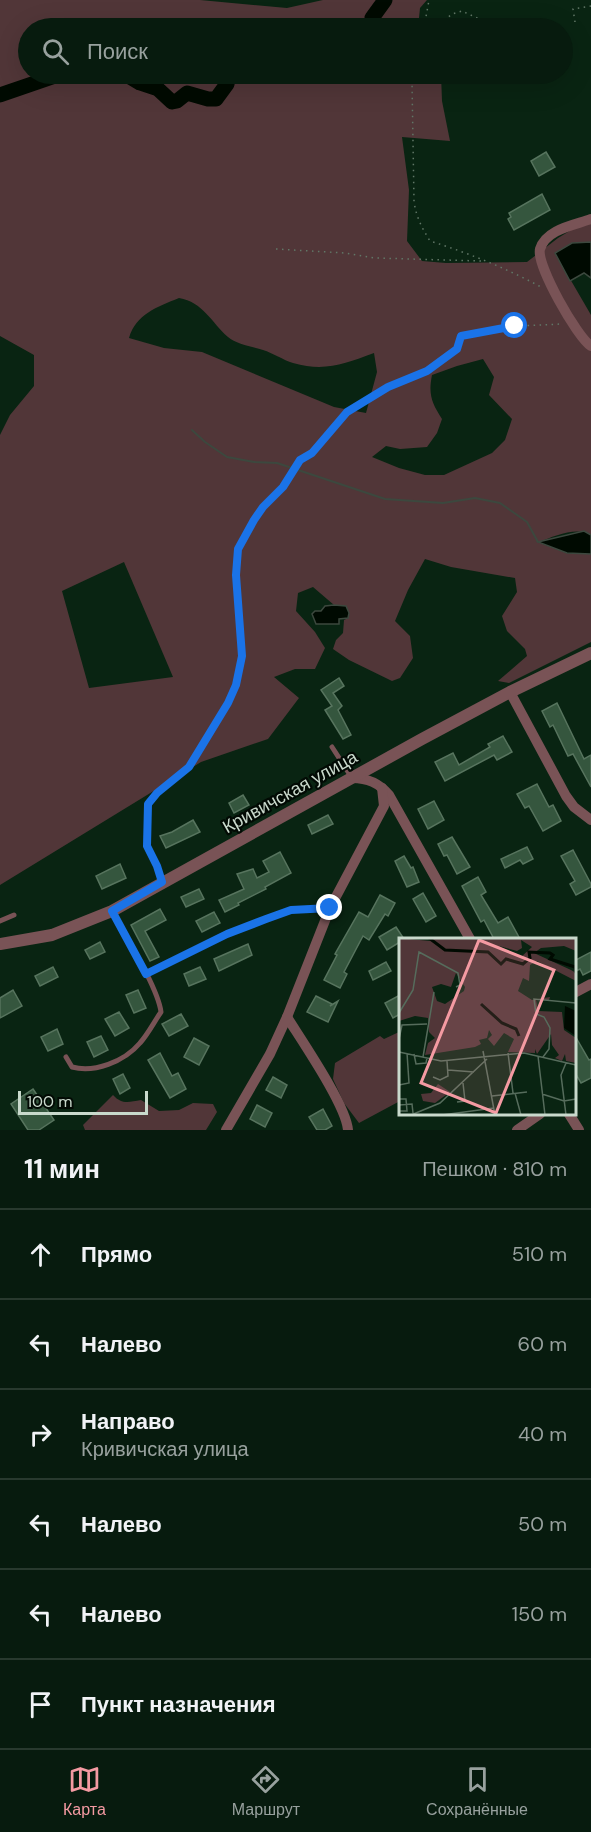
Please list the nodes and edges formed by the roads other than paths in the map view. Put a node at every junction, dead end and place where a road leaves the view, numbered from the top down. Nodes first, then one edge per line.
1 (591, 219) edge
2 (591, 346) edge
3 (591, 653) edge
4 (510, 692) junction
5 (332, 747) dead end
6 (352, 778) junction
7 (382, 788) junction
8 (591, 820) edge
9 (330, 908) junction
10 (112, 911) junction
11 (14, 915) dead end
12 (0, 921) edge
13 (469, 938) edge
14 (0, 944) edge
15 (146, 974) junction
16 (591, 984) edge
17 (576, 992) edge
18 (287, 1017) junction
19 (66, 1057) dead end
20 (537, 1115) edge
21 (570, 1115) edge
22 (226, 1130) edge
23 (348, 1130) edge
24 (517, 1130) edge
25 (579, 1130) edge

1 - 2 street
3 - 4 street, Кривичская улица
4 - 6 street, Кривичская улица
4 - 8 street
5 - 6 lane
6 - 7 street
6 - 10 street, Кривичская улица
7 - 9 street
7 - 13 street
9 - 15 lane
9 - 18 street
10 - 14 street, Кривичская улица
10 - 15 lane
11 - 12 lane
15 - 19 lane
16 - 17 street
18 - 22 street
18 - 23 street
20 - 24 street
21 - 25 street

